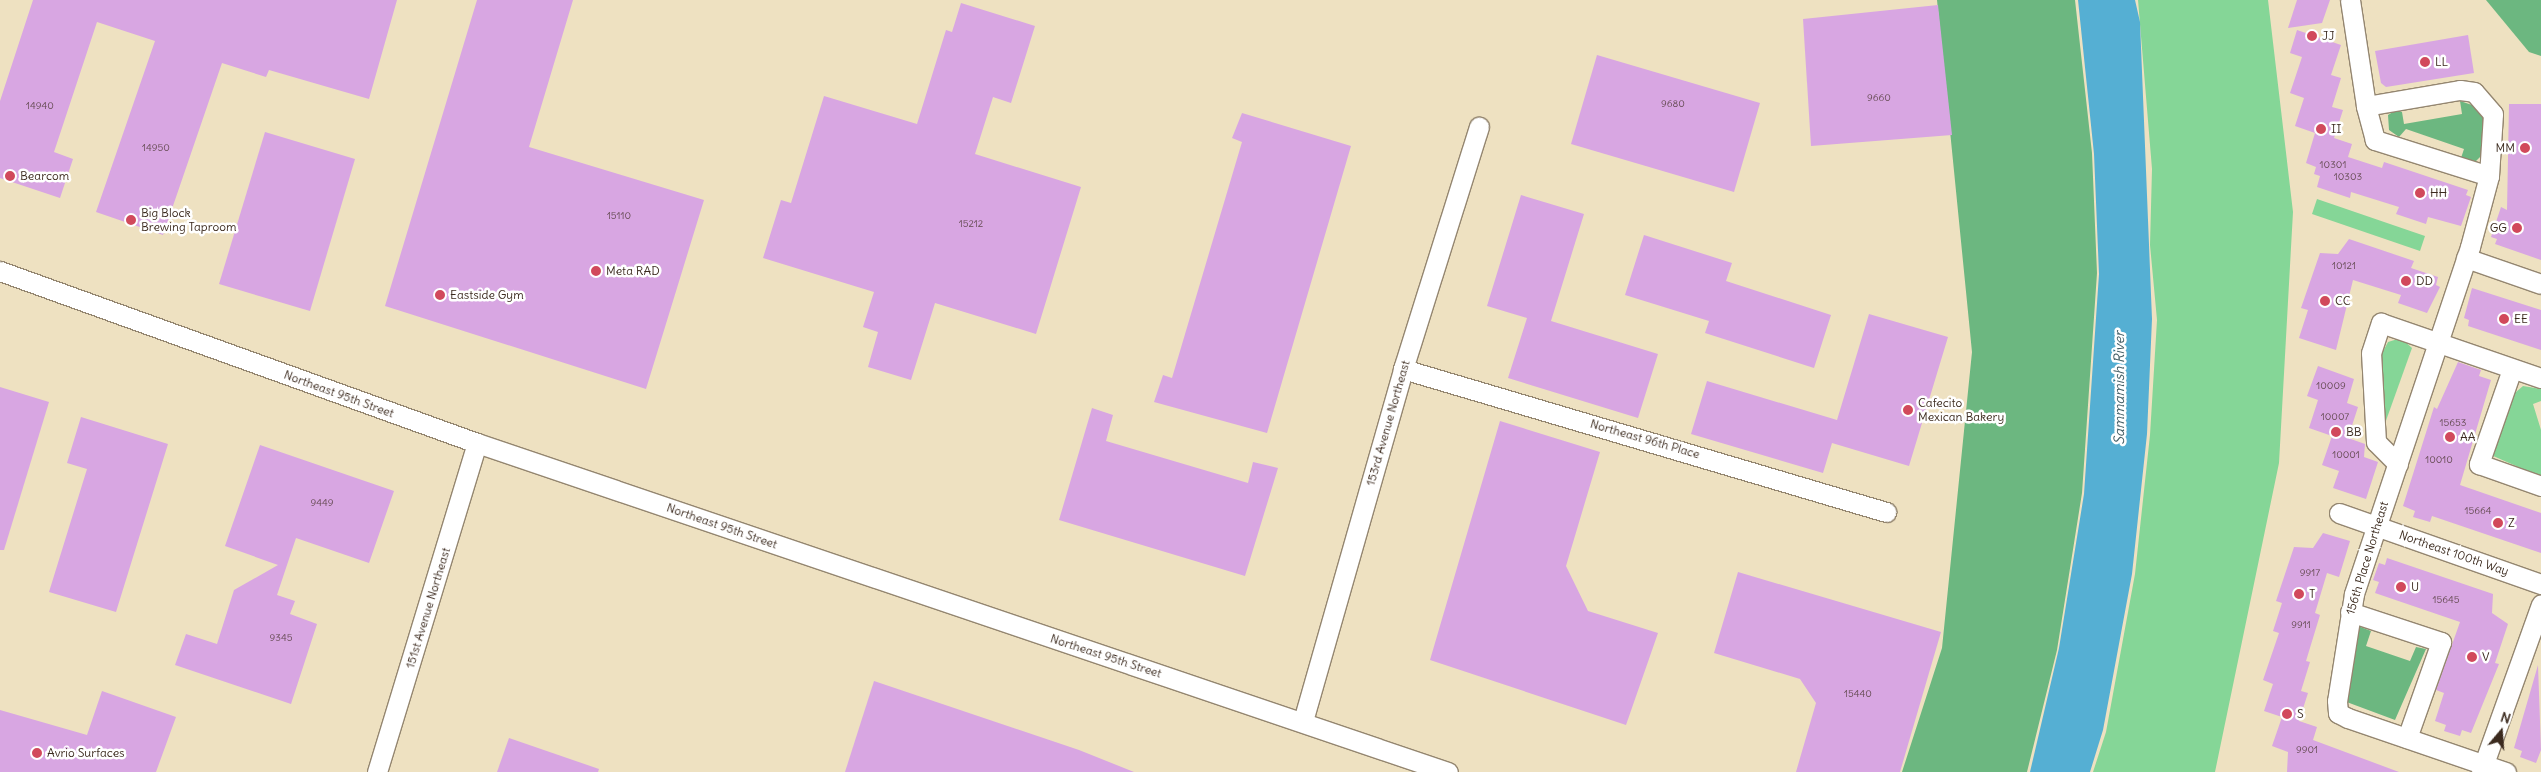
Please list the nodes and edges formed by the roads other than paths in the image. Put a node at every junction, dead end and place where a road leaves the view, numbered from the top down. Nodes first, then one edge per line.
1 (2350, 0) edge
2 (2366, 106) junction
3 (1479, 127) dead end
4 (2489, 176) junction
5 (2466, 258) junction
6 (0, 271) edge
7 (2541, 284) edge
8 (2437, 343) junction
9 (1403, 369) junction
10 (2512, 369) junction
11 (2541, 378) edge
12 (477, 443) junction
13 (2398, 464) junction
14 (2541, 486) edge
15 (1886, 512) dead end
16 (2339, 513) dead end
17 (2374, 525) junction
18 (2541, 584) edge
19 (2541, 604) edge
20 (2350, 612) junction
21 (1303, 722) junction
22 (2407, 738) junction
23 (2482, 768) edge
24 (377, 772) edge
25 (1448, 772) edge
26 (2506, 772) edge

1 - 2 street
2 - 4 street
2 - 4 street, 156th Place Northeast
3 - 9 street, 153rd Avenue Northeast
4 - 5 street, 156th Place Northeast
5 - 7 street
5 - 8 street, 156th Place Northeast
6 - 12 street, Northeast 95th Street
8 - 10 street
8 - 13 street, 156th Place Northeast
8 - 13 street
9 - 15 street, Northeast 96th Place
9 - 21 street, 153rd Avenue Northeast
10 - 11 street
10 - 14 street
12 - 21 street, Northeast 95th Street
12 - 24 street, 151st Avenue Northeast
13 - 17 street, 156th Place Northeast
16 - 17 street, Northeast 100th Way
17 - 18 street, Northeast 100th Way
17 - 20 street, 156th Place Northeast
19 - 23 street
20 - 22 street, 156th Place Northeast
20 - 22 street
21 - 25 street, Northeast 95th Street
22 - 23 street
23 - 26 street

